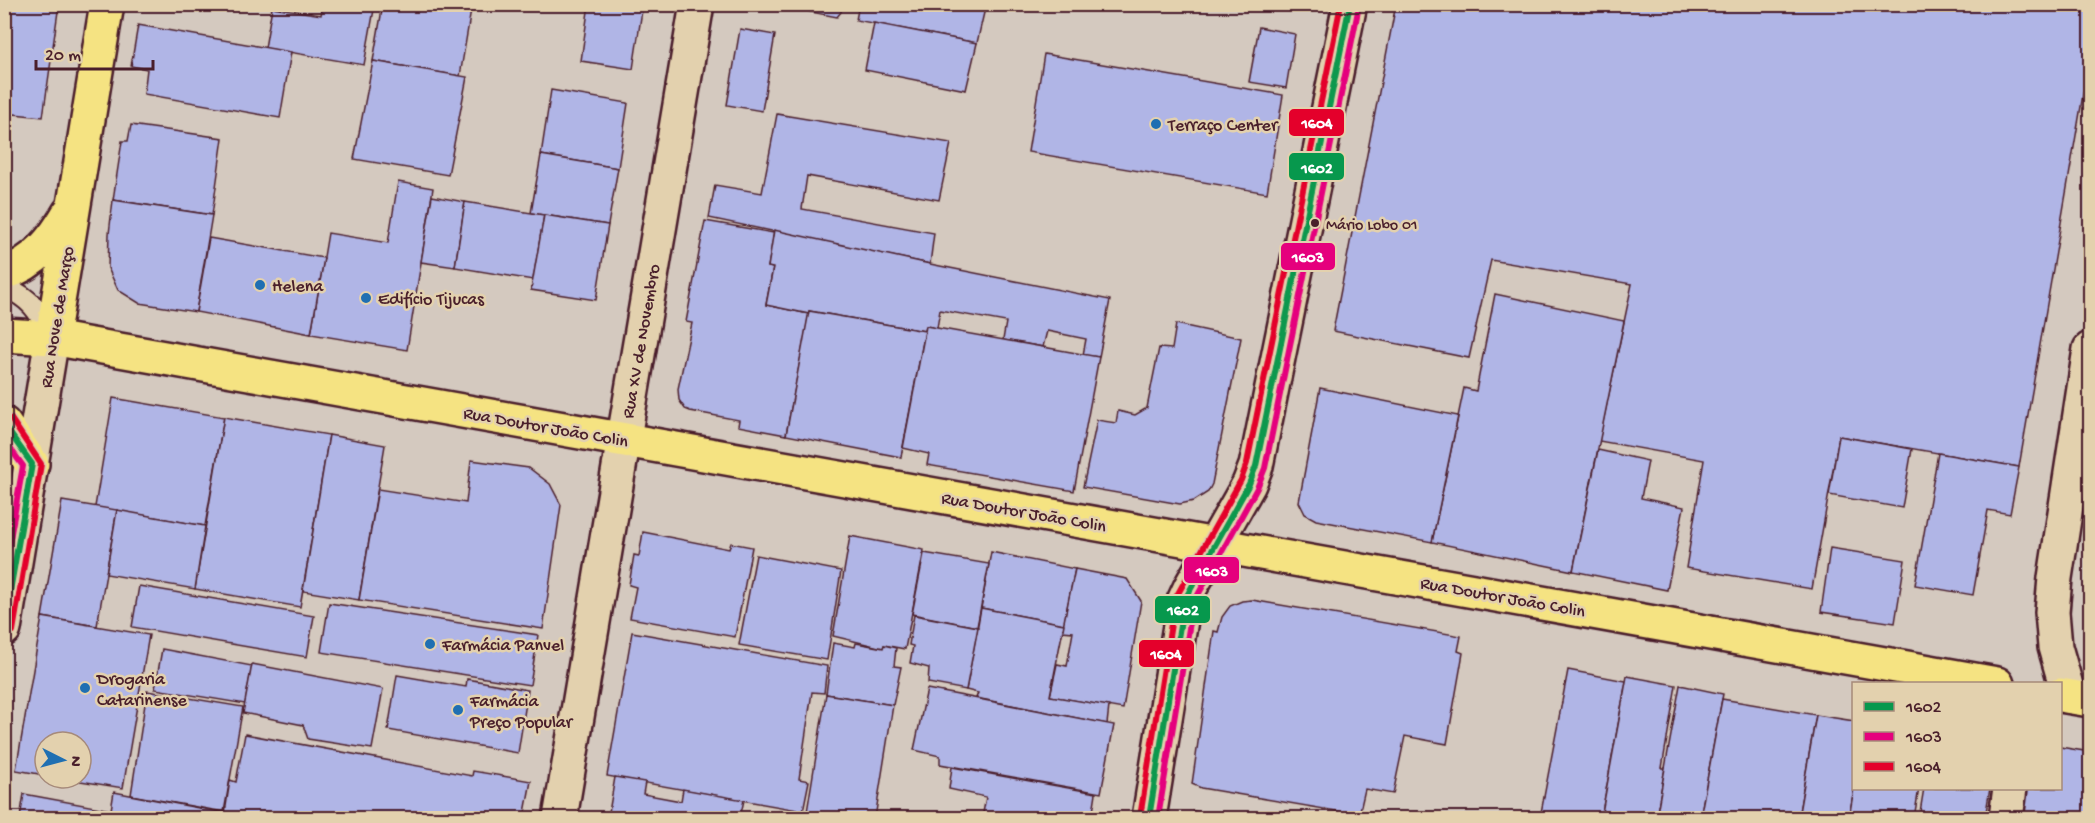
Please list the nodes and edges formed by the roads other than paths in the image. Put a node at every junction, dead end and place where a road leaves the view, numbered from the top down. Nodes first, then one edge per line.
1 (107, 4) edge
2 (696, 4) edge
3 (1350, 4) edge
4 (74, 203) junction
5 (4, 273) edge
6 (4, 286) edge
7 (4, 335) edge
8 (52, 338) junction
9 (2091, 349) edge
10 (4, 424) edge
11 (624, 439) junction
12 (32, 464) junction
13 (1215, 545) junction
14 (4, 629) edge
15 (1986, 682) edge
16 (2073, 697) edge
17 (2010, 790) edge
18 (560, 819) edge
19 (1149, 819) edge
20 (2006, 819) edge

1 - 4 main road, Rua Nove de Março
2 - 11 main road, Rua XV de Novembro
3 - 13 main road
4 - 5 main road
4 - 8 main road, Rua Nove de Março
6 - 8 lane
7 - 8 main road, Rua Doutor João Colin
8 - 11 main road, Rua Doutor João Colin
8 - 12 main road, Rua Nove de Março
9 - 16 main road
10 - 12 main road
11 - 13 main road, Rua Doutor João Colin
11 - 18 main road, Rua XV de Novembro
12 - 14 main road, Rua Nove de Março
13 - 15 main road, Rua Doutor João Colin
13 - 19 main road
17 - 20 main road

